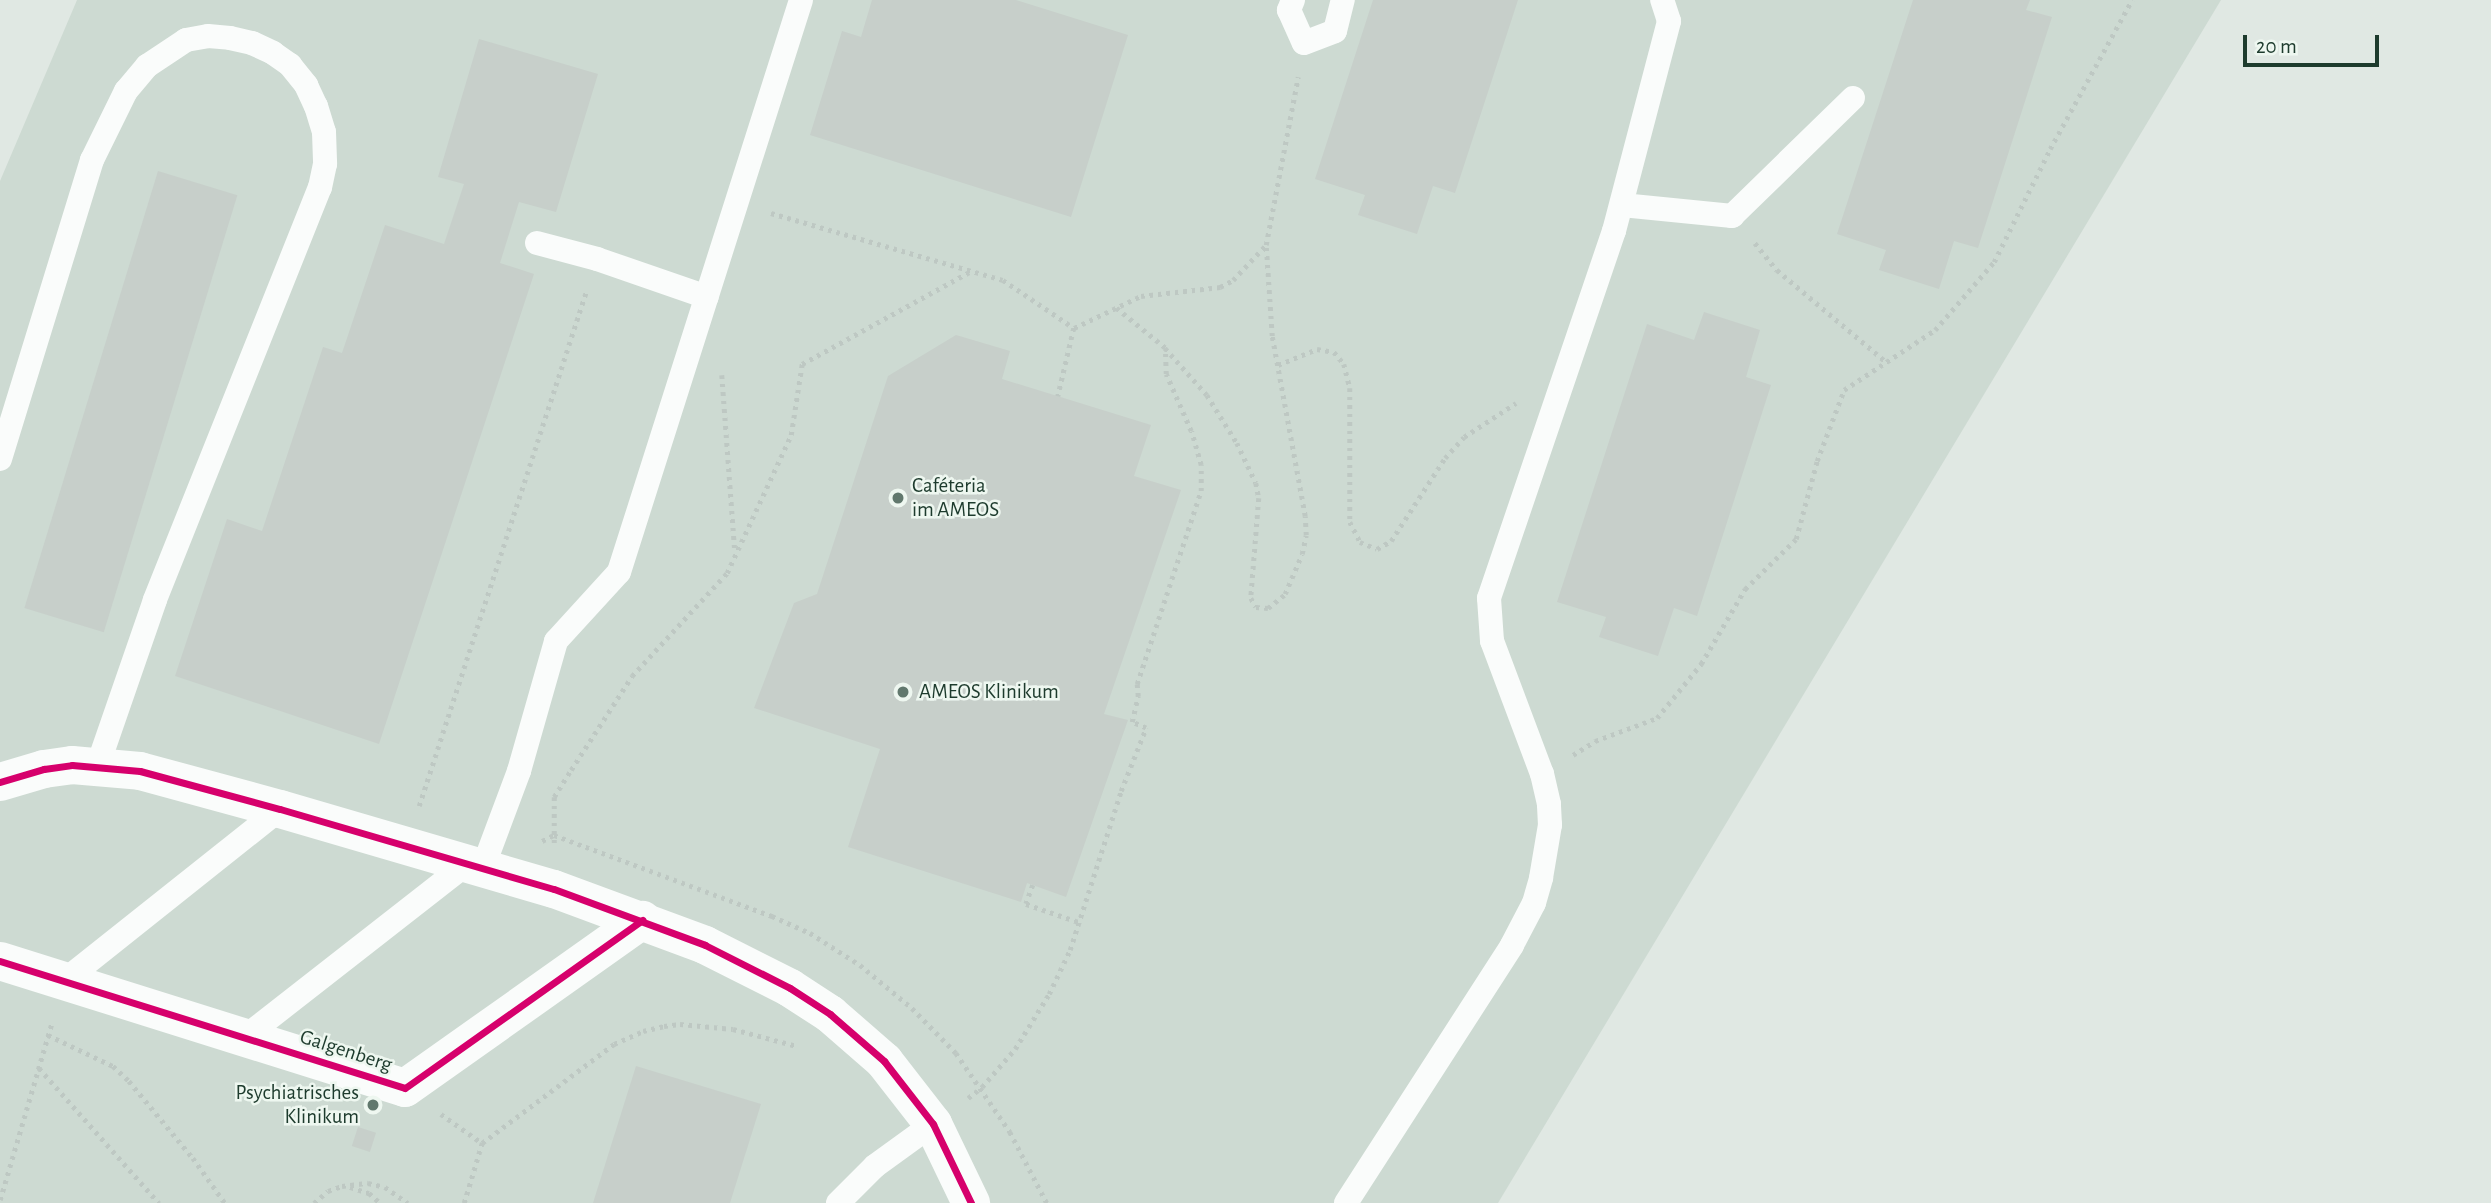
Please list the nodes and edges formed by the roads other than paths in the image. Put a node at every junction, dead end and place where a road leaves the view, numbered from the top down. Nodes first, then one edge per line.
1 (801, 0) edge
2 (1293, 0) edge
3 (1342, 0) edge
4 (1662, 0) edge
5 (1853, 98) dead end
6 (1622, 205) junction
7 (537, 243) dead end
8 (707, 297) junction
9 (0, 459) edge
10 (99, 765) junction
11 (0, 782) edge
12 (280, 809) junction
13 (474, 867) junction
14 (642, 920) junction
15 (0, 961) edge
16 (64, 981) junction
17 (245, 1037) junction
18 (933, 1124) junction
19 (838, 1203) edge
20 (971, 1203) edge
21 (1346, 1203) edge

1 - 8 lane
2 - 3 lane
4 - 6 lane
5 - 6 lane
6 - 21 lane
7 - 8 lane
8 - 13 lane
9 - 10 lane
10 - 11 street
10 - 12 street
12 - 13 street
12 - 16 lane
13 - 14 street
13 - 17 lane
14 - 17 street, Galgenberg
14 - 18 street
15 - 16 street, Galgenberg
16 - 17 street, Galgenberg
18 - 19 lane
18 - 20 street

